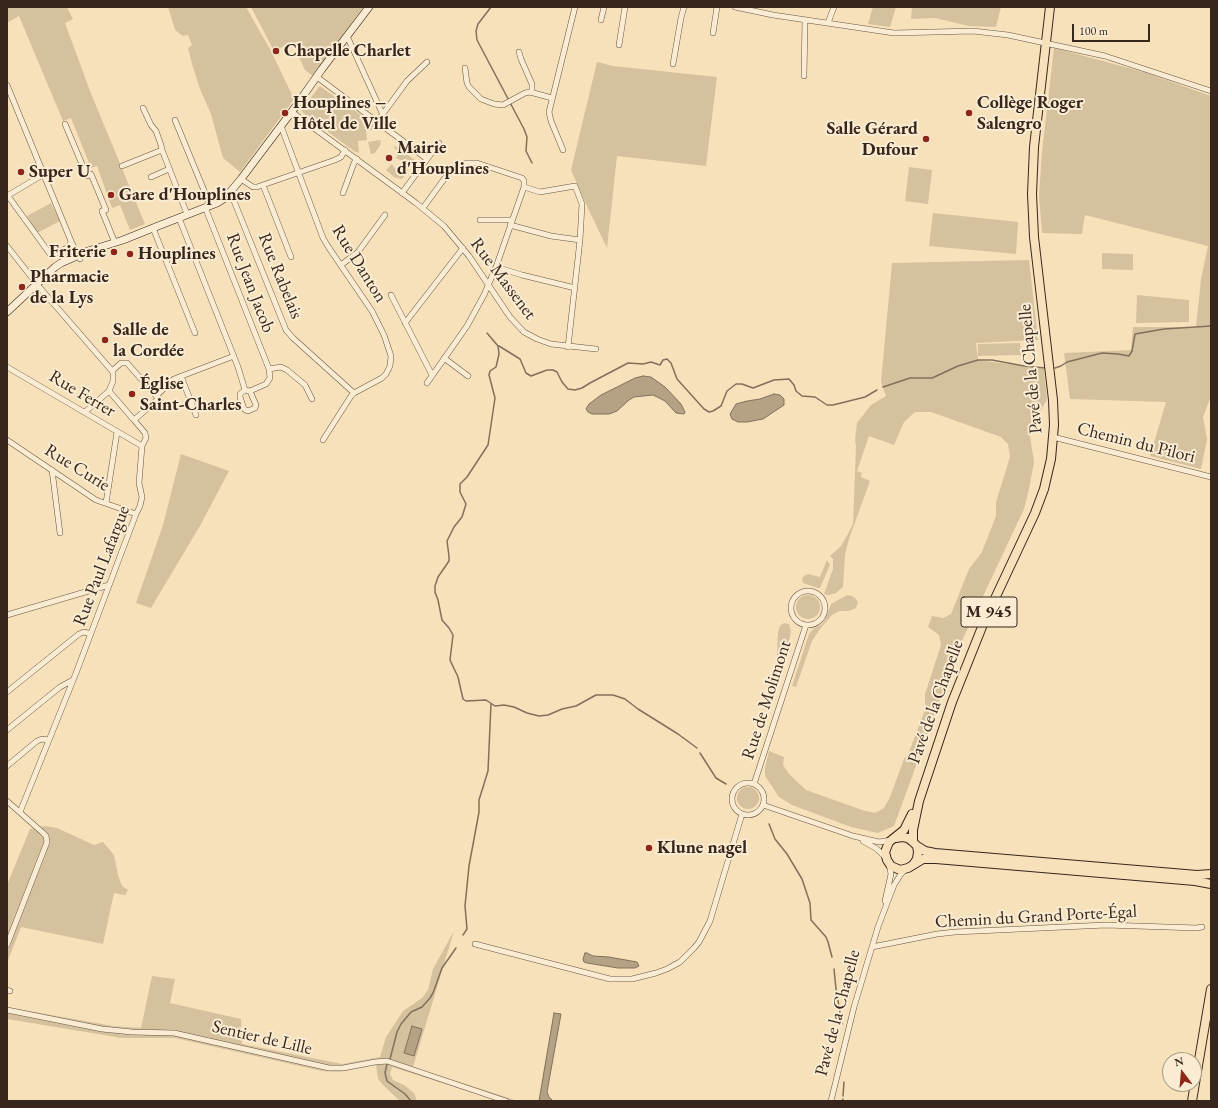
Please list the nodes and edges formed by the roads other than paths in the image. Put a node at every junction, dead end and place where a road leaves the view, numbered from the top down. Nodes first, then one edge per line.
1 (369, 7) edge
2 (575, 7) edge
3 (604, 7) edge
4 (625, 7) edge
5 (684, 7) edge
6 (717, 7) edge
7 (736, 7) edge
8 (834, 7) edge
9 (1050, 7) edge
10 (601, 20) dead end
11 (806, 20) junction
12 (828, 23) junction
13 (713, 34) dead end
14 (347, 36) junction
15 (1047, 43) junction
16 (618, 45) dead end
17 (519, 52) dead end
18 (427, 62) dead end
19 (673, 64) dead end
20 (465, 68) dead end
21 (804, 76) dead end
22 (317, 77) junction
23 (7, 85) edge
24 (1211, 91) edge
25 (532, 93) junction
26 (552, 98) junction
27 (144, 108) dead end
28 (292, 112) junction
29 (382, 115) junction
30 (175, 120) dead end
31 (378, 122) junction
32 (65, 124) dead end
33 (281, 126) junction
34 (439, 143) dead end
35 (162, 150) junction
36 (345, 150) junction
37 (563, 150) dead end
38 (357, 159) junction
39 (427, 159) junction
40 (122, 166) dead end
41 (169, 169) junction
42 (298, 173) junction
43 (44, 174) junction
44 (151, 176) dead end
45 (241, 179) junction
46 (263, 185) junction
47 (524, 187) junction
48 (343, 193) dead end
49 (402, 193) junction
50 (228, 194) junction
51 (7, 196) edge
52 (208, 206) junction
53 (423, 208) junction
54 (187, 214) junction
55 (385, 215) dead end
56 (179, 218) junction
57 (480, 220) dead end
58 (511, 223) junction
59 (153, 228) junction
60 (580, 240) junction
61 (71, 241) junction
62 (115, 242) junction
63 (7, 246) edge
64 (463, 248) junction
65 (79, 257) junction
66 (291, 257) dead end
67 (341, 265) junction
68 (496, 267) junction
69 (40, 281) junction
70 (488, 285) junction
71 (575, 288) junction
72 (391, 295) dead end
73 (7, 312) edge
74 (405, 323) junction
75 (195, 333) dead end
76 (568, 347) junction
77 (596, 350) dead end
78 (233, 353) junction
79 (444, 358) junction
80 (7, 367) edge
81 (269, 369) junction
82 (112, 371) junction
83 (432, 375) junction
84 (181, 376) junction
85 (468, 376) dead end
86 (427, 383) dead end
87 (109, 391) junction
88 (354, 393) junction
89 (156, 396) junction
90 (312, 399) dead end
91 (85, 412) junction
92 (196, 415) dead end
93 (134, 420) junction
94 (117, 432) junction
95 (1054, 438) junction
96 (7, 440) edge
97 (323, 440) dead end
98 (142, 446) junction
99 (52, 470) junction
100 (1211, 477) edge
101 (106, 504) junction
102 (136, 514) junction
103 (60, 533) dead end
104 (110, 585) junction
105 (7, 615) edge
106 (806, 625) junction
107 (91, 634) junction
108 (73, 680) junction
109 (7, 692) edge
110 (7, 730) edge
111 (48, 740) junction
112 (7, 766) edge
113 (754, 784) junction
114 (7, 801) edge
115 (918, 801) junction
116 (763, 805) junction
117 (20, 812) junction
118 (742, 814) junction
119 (853, 836) junction
120 (894, 839) junction
121 (915, 844) junction
122 (887, 861) junction
123 (909, 867) junction
124 (1211, 874) edge
125 (1211, 884) edge
126 (878, 927) junction
127 (1202, 927) dead end
128 (475, 944) dead end
129 (7, 945) edge
130 (872, 947) junction
131 (1211, 989) edge
132 (7, 1010) edge
133 (506, 1101) edge
134 (831, 1101) edge
135 (1192, 1101) edge

1 - 14 main road
2 - 26 street
3 - 10 street
4 - 16 street
5 - 19 street
6 - 13 street
7 - 11 street
8 - 12 street
9 - 15 main road, Pavé de la Chapelle / M 945
11 - 12 street
11 - 21 street
12 - 15 street
14 - 22 main road
14 - 29 street
15 - 24 street
15 - 95 main road, Pavé de la Chapelle / M 945
17 - 25 street
18 - 29 street
20 - 25 street
22 - 28 main road
22 - 31 street
23 - 43 street
25 - 26 street
26 - 37 street
27 - 35 street
28 - 33 main road
28 - 36 street, Rue Massenet
29 - 31 street
30 - 52 street, Rue Jean Jacob
31 - 39 street
32 - 62 street
33 - 42 street, Rue Danton
33 - 45 main road
34 - 39 street
35 - 40 street
35 - 41 street
36 - 38 street, Rue Massenet
36 - 42 street
38 - 48 street
38 - 49 street, Rue Massenet
39 - 49 street
41 - 44 street
41 - 54 street
42 - 46 street
42 - 67 street, Rue Danton
43 - 51 street
43 - 61 street
45 - 46 street
45 - 50 main road
46 - 66 street
47 - 53 street
47 - 58 street
47 - 60 street
49 - 53 street, Rue Massenet
50 - 52 main road
50 - 88 street, Rue Rabelais
51 - 61 street
52 - 54 main road
52 - 81 street, Rue Jean Jacob
53 - 64 street, Rue Massenet
54 - 56 main road
55 - 67 street
56 - 59 main road
56 - 78 street
57 - 58 street
58 - 60 street
58 - 68 street
59 - 62 main road
59 - 75 street
60 - 71 street
61 - 65 street
62 - 65 main road
63 - 69 street
64 - 70 street, Rue Massenet
64 - 74 street
65 - 69 main road
67 - 88 street, Rue Danton
68 - 70 street
68 - 71 street
69 - 73 main road
69 - 82 street
70 - 76 street, Rue Massenet
70 - 79 street
71 - 76 street
72 - 74 street
74 - 83 street
76 - 77 street, Rue Massenet
78 - 81 street
78 - 84 street
79 - 83 street
79 - 85 street
80 - 91 street, Rue Ferrer
81 - 90 street
82 - 87 street
82 - 89 street
83 - 86 street
84 - 89 street
84 - 92 street
87 - 91 street
87 - 93 street
88 - 97 street
89 - 93 street
91 - 94 street, Rue Ferrer
93 - 98 street, Rue Paul Lafargue
94 - 98 street, Rue Ferrer
94 - 101 street
95 - 100 street, Chemin du Pilori
95 - 115 main road, Pavé de la Chapelle / M 945
96 - 99 street, Rue Curie
98 - 102 street, Rue Paul Lafargue
99 - 101 street, Rue Curie
99 - 103 street
101 - 102 street, Rue Curie
102 - 104 street, Rue Paul Lafargue
104 - 105 street
104 - 107 street, Rue Paul Lafargue
106 - 106 street
106 - 113 street, Rue de Molimont
107 - 108 street, Rue Paul Lafargue
107 - 109 street
108 - 110 street
108 - 111 street, Rue Paul Lafargue
111 - 112 street
111 - 117 street, Rue Paul Lafargue
113 - 116 street
113 - 118 street
114 - 117 street
115 - 120 main road, Pavé de la Chapelle / M 945
115 - 121 main road, Pavé de la Chapelle / M 945
116 - 118 street
116 - 119 street
117 - 129 street
118 - 128 street
119 - 120 street
119 - 122 street
120 - 121 main road
120 - 122 main road, Pavé de la Chapelle
121 - 123 main road, Pavé de la Chapelle
121 - 124 main road
122 - 123 main road
122 - 126 street
123 - 125 main road
123 - 126 street, Pavé de la Chapelle
126 - 130 street, Pavé de la Chapelle
127 - 130 street, Chemin du Grand Porte-Égal
130 - 134 street, Pavé de la Chapelle
131 - 135 main road
132 - 133 street, Sentier de Lille

